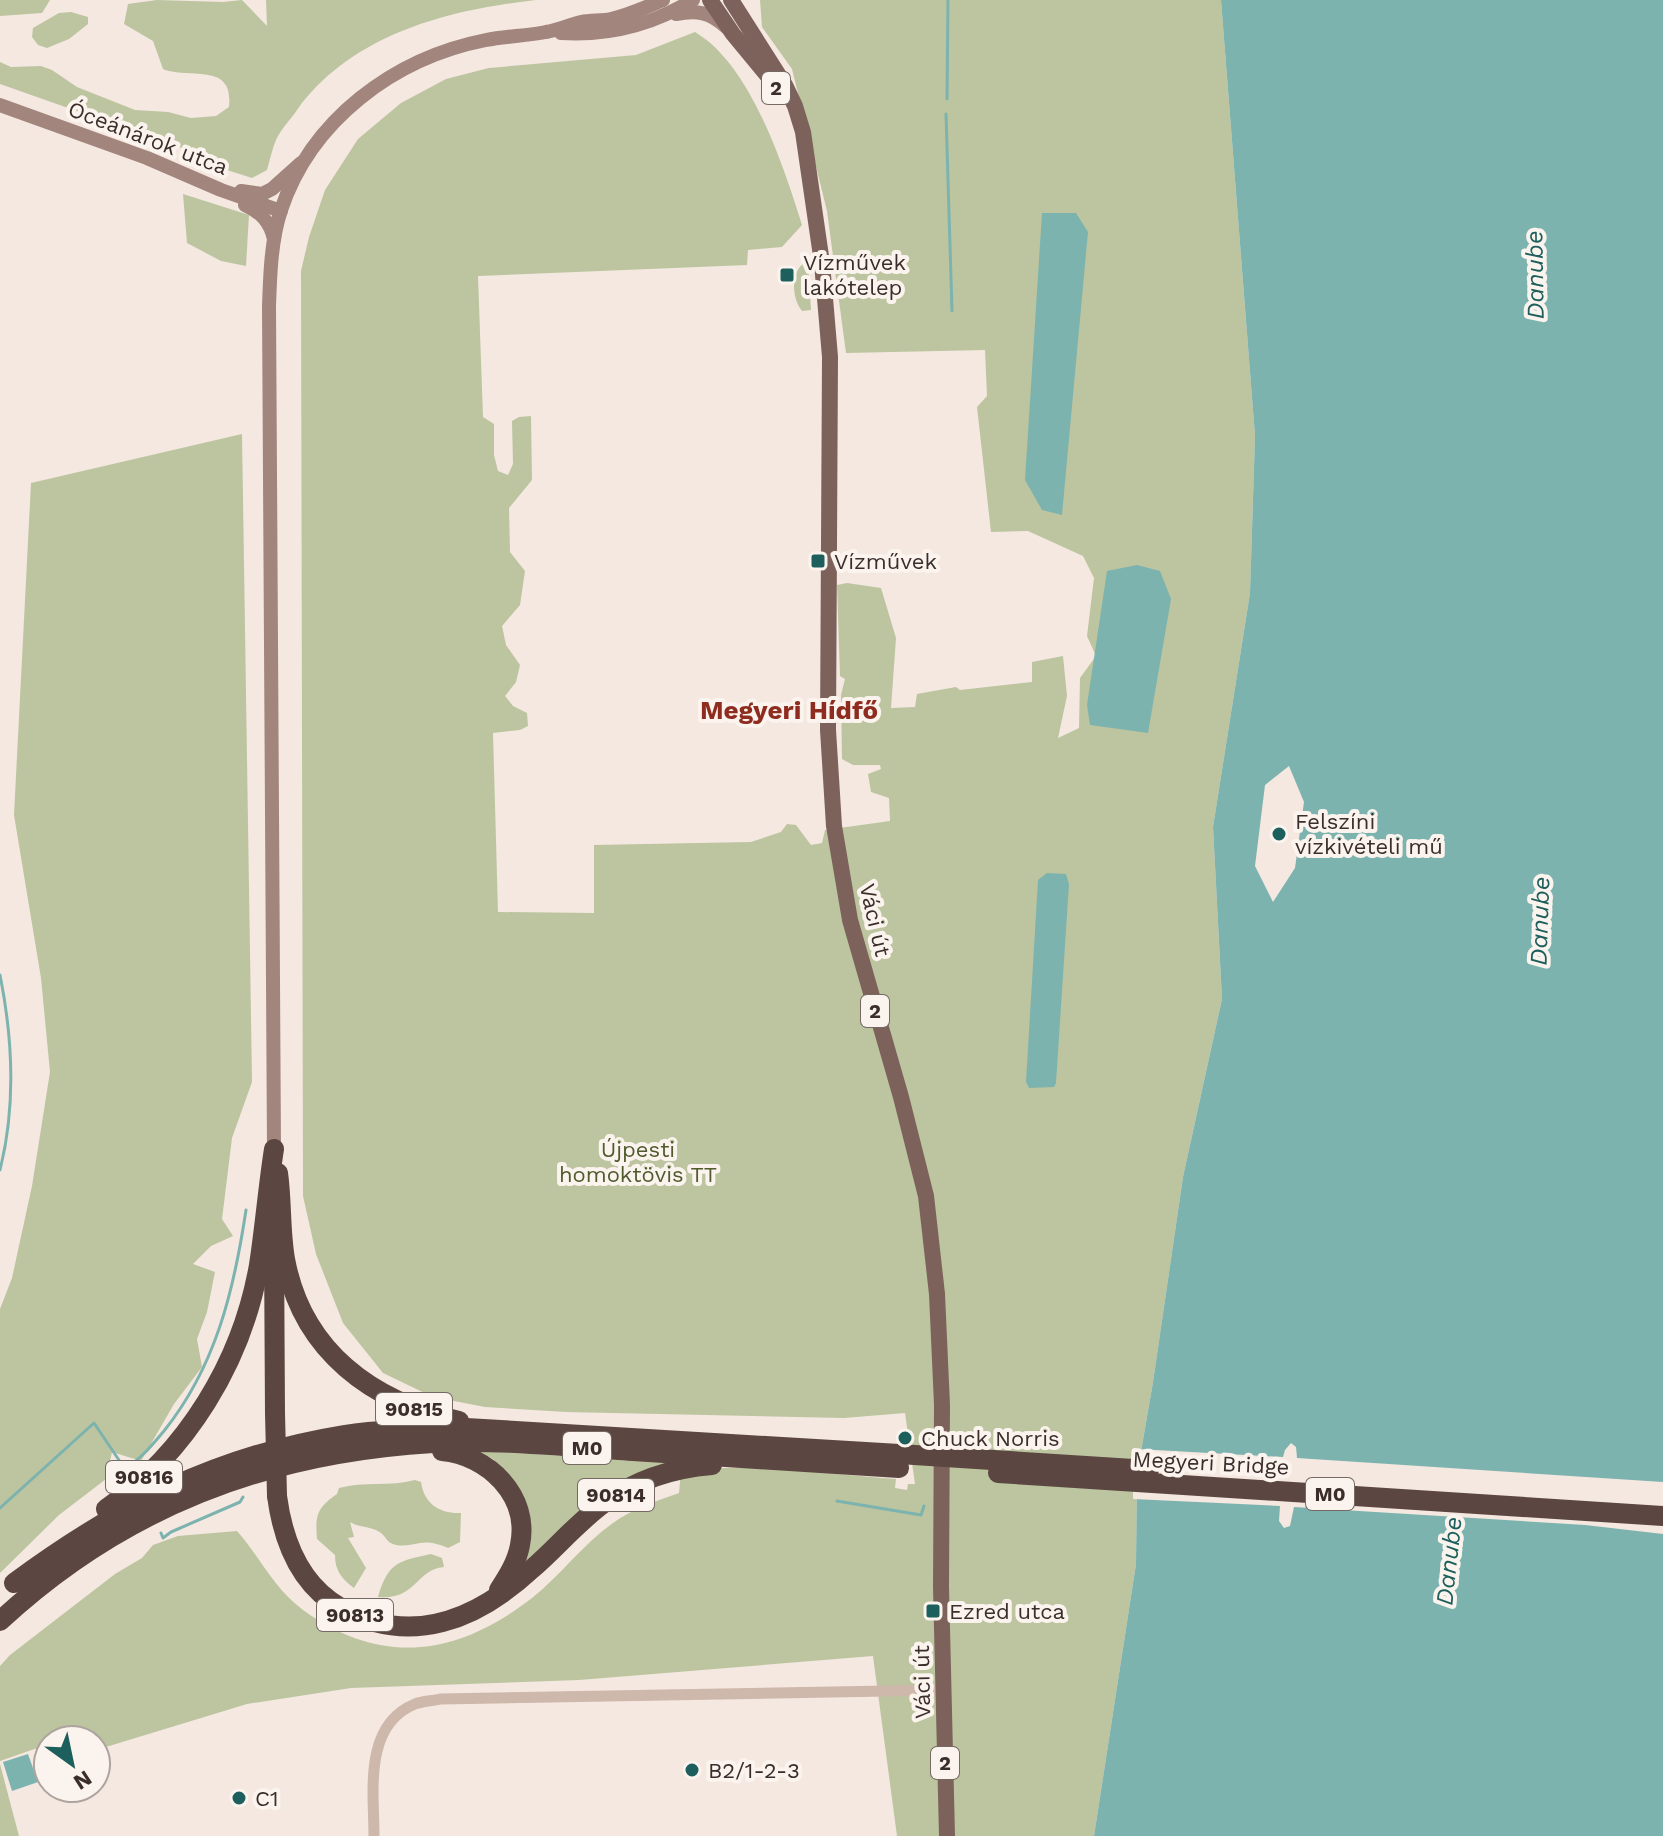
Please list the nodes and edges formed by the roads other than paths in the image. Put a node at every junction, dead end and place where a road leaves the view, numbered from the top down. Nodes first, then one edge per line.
1 (663, 0) edge
2 (693, 0) edge
3 (710, 0) edge
4 (719, 0) edge
5 (731, 0) edge
6 (668, 15) junction
7 (740, 31) junction
8 (548, 32) junction
9 (0, 105) edge
10 (305, 160) junction
11 (221, 190) junction
12 (281, 211) junction
13 (275, 242) junction
14 (274, 1149) junction
15 (540, 1430) junction
16 (407, 1446) junction
17 (767, 1460) junction
18 (899, 1461) junction
19 (1663, 1502) edge
20 (1663, 1516) edge
21 (7, 1589) edge
22 (495, 1596) junction
23 (0, 1621) edge
24 (944, 1690) junction
25 (374, 1836) edge
26 (947, 1836) edge

1 - 8 main road
2 - 6 main road
3 - 7 main road, Váci út / 2
4 - 7 main road
5 - 7 main road, Váci út / 2
6 - 7 main road
6 - 8 main road
7 - 24 main road, Váci út / 2
8 - 10 main road
9 - 11 main road, Óceánárok utca
10 - 11 main road
10 - 12 main road
11 - 12 main road, Óceánárok utca
11 - 13 main road
12 - 13 main road
13 - 14 main road
14 - 15 highway, 90815
14 - 21 highway, 90816
14 - 22 highway, 90813, bridge
15 - 18 highway, M0
15 - 21 highway, M0
16 - 17 highway, M0
16 - 22 highway, 90813
16 - 23 highway, M0
17 - 18 highway, M0
17 - 22 highway, 90814
18 - 19 highway, Megyeri Bridge / M0, bridge
18 - 20 highway, Megyeri Bridge / M0
24 - 25 street
24 - 26 main road, Váci út / 2

